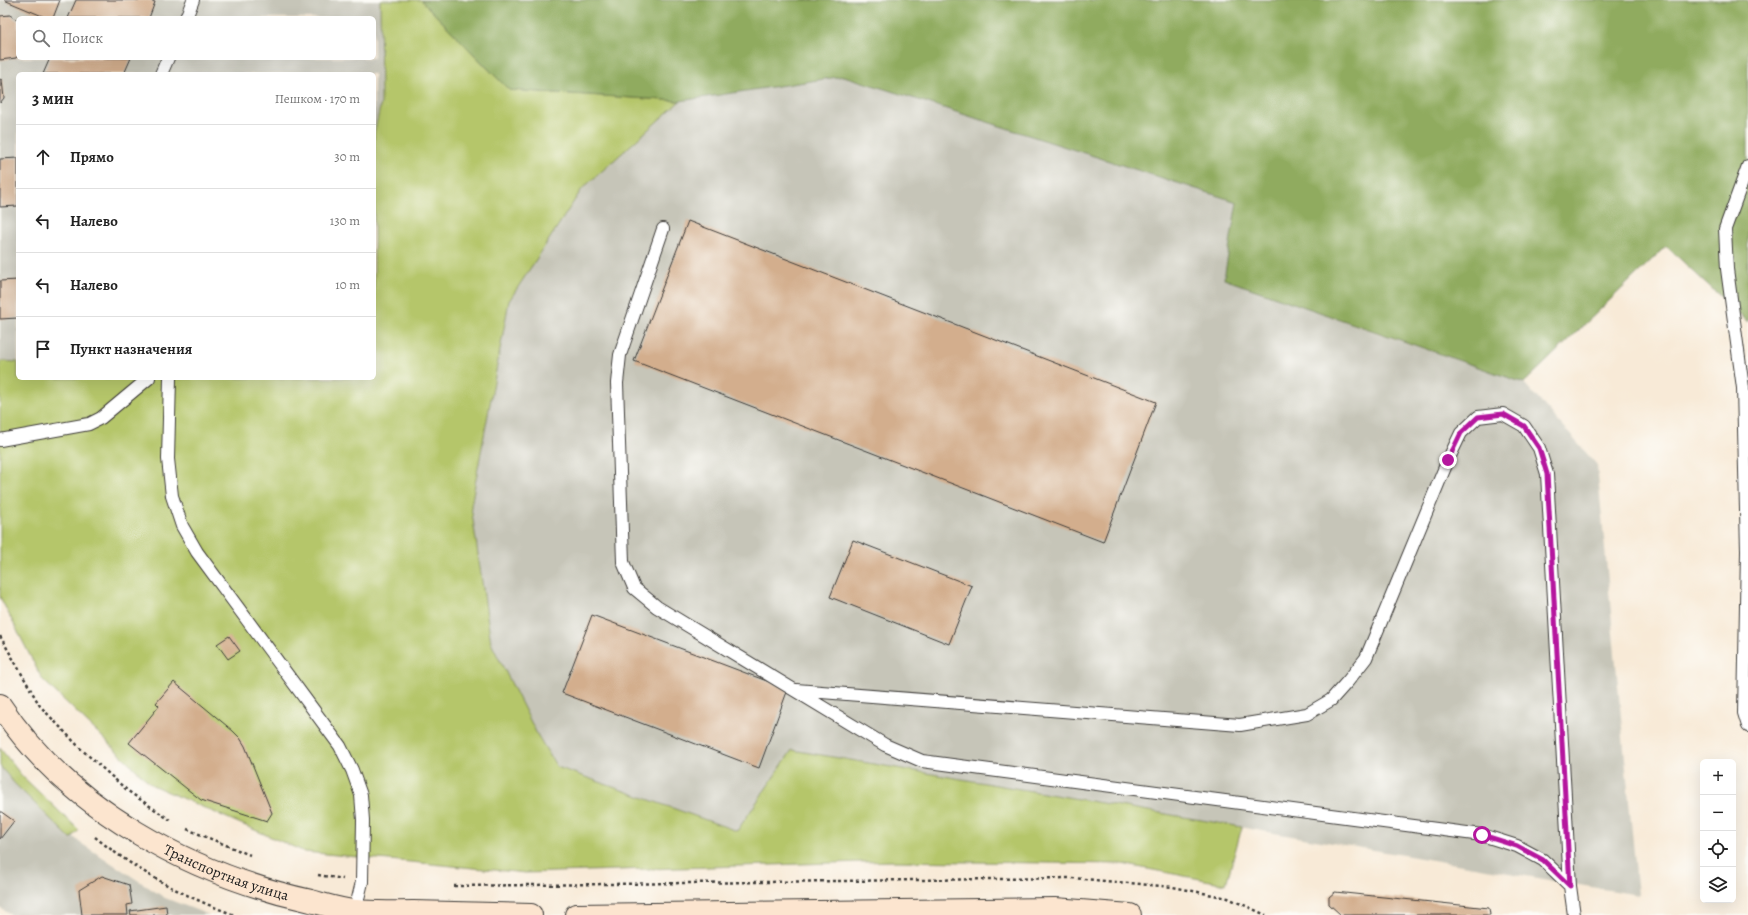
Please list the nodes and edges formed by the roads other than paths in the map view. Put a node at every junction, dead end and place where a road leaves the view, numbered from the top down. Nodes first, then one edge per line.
1 (193, 0) edge
2 (187, 16) edge
3 (167, 60) edge
4 (163, 72) edge
5 (1748, 166) edge
6 (663, 229) dead end
7 (147, 380) edge
8 (170, 380) edge
9 (0, 440) edge
10 (793, 690) junction
11 (0, 705) edge
12 (1748, 726) edge
13 (1570, 886) junction
14 (355, 911) junction
15 (531, 915) edge
16 (576, 915) edge
17 (1130, 915) edge
18 (1574, 915) edge

1 - 2 lane
3 - 4 lane
5 - 12 lane
6 - 10 lane
7 - 9 lane
8 - 14 lane
10 - 13 lane
10 - 13 lane
11 - 14 main road, Транспортная улица
13 - 18 lane
14 - 15 main road, Транспортная улица
16 - 17 main road

